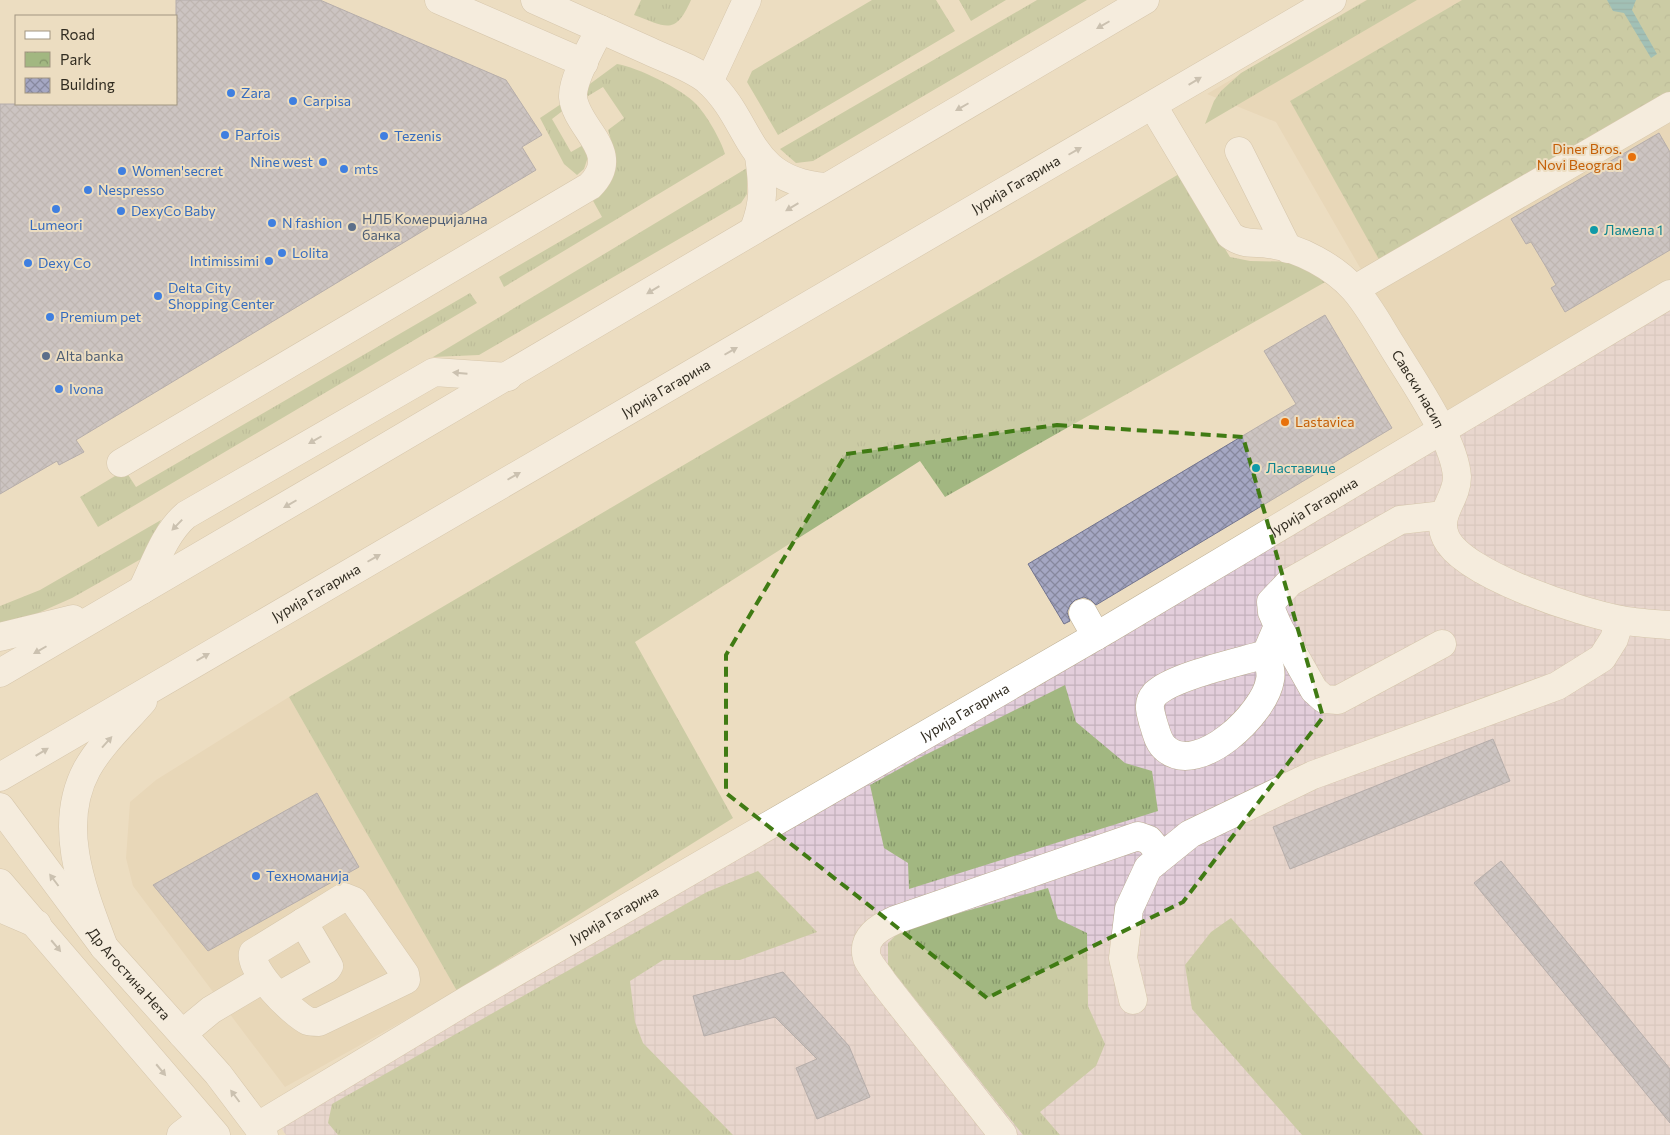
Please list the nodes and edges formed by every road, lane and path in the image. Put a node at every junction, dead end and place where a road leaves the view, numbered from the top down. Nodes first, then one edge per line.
1 (439, 0) edge
2 (535, 0) edge
3 (747, 0) edge
4 (1145, 0) edge
5 (1332, 0) edge
6 (600, 29) junction
7 (584, 63) junction
8 (709, 82) junction
9 (1153, 106) junction
10 (1670, 106) edge
11 (1239, 151) dead end
12 (759, 156) junction
13 (825, 187) junction
14 (754, 229) junction
15 (1288, 249) junction
16 (1354, 290) junction
17 (1670, 294) edge
18 (508, 377) junction
19 (1442, 432) junction
20 (121, 463) dead end
21 (1444, 515) junction
22 (142, 590) junction
23 (113, 608) junction
24 (1620, 620) junction
25 (1670, 625) edge
26 (1278, 626) junction
27 (0, 637) edge
28 (1442, 644) dead end
29 (1266, 654) junction
30 (0, 673) edge
31 (161, 681) junction
32 (0, 777) edge
33 (0, 807) edge
34 (1162, 856) junction
35 (0, 883) edge
36 (0, 908) edge
37 (303, 922) junction
38 (37, 924) junction
39 (104, 947) junction
40 (271, 987) junction
41 (1133, 1000) dead end
42 (182, 1034) junction
43 (209, 1127) edge
44 (261, 1131) edge
45 (181, 1135) edge
46 (1003, 1135) edge

1 - 7 street
2 - 6 street
3 - 8 street
4 -> 13 street
9 -> 5 street, Јурија Гагарина
6 - 7 street
6 - 8 street
7 - 20 street
8 - 12 street
9 - 15 street, Савски насип
31 -> 9 street, Јурија Гагарина
10 - 16 street
11 - 15 street
12 - 13 street
12 - 14 street
13 -> 14 street
14 -> 18 street
15 - 16 street, Савски насип
16 - 19 street, Савски насип
17 - 19 street, Јурија Гагарина
18 -> 22 street
18 -> 22 street
19 - 21 street, Савски насип
19 - 44 street, Јурија Гагарина
21 - 24 street, Савски насип
21 - 26 street
22 - 23 street
23 - 27 street
23 -> 30 street
24 - 25 street, Савски насип
24 - 34 street
26 - 28 street
26 - 29 street
29 - 29 street
32 -> 31 street, Јурија Гагарина
39 -> 31 street
39 -> 33 street, Др Агостина Нета
34 - 41 street
34 - 46 street
35 - 38 street
36 - 38 street
37 - 40 street
37 - 40 street
37 - 40 street
38 -> 43 street
39 - 42 street, Др Агостина Нета
40 - 42 street
44 -> 42 street, Др Агостина Нета
43 - 45 street

